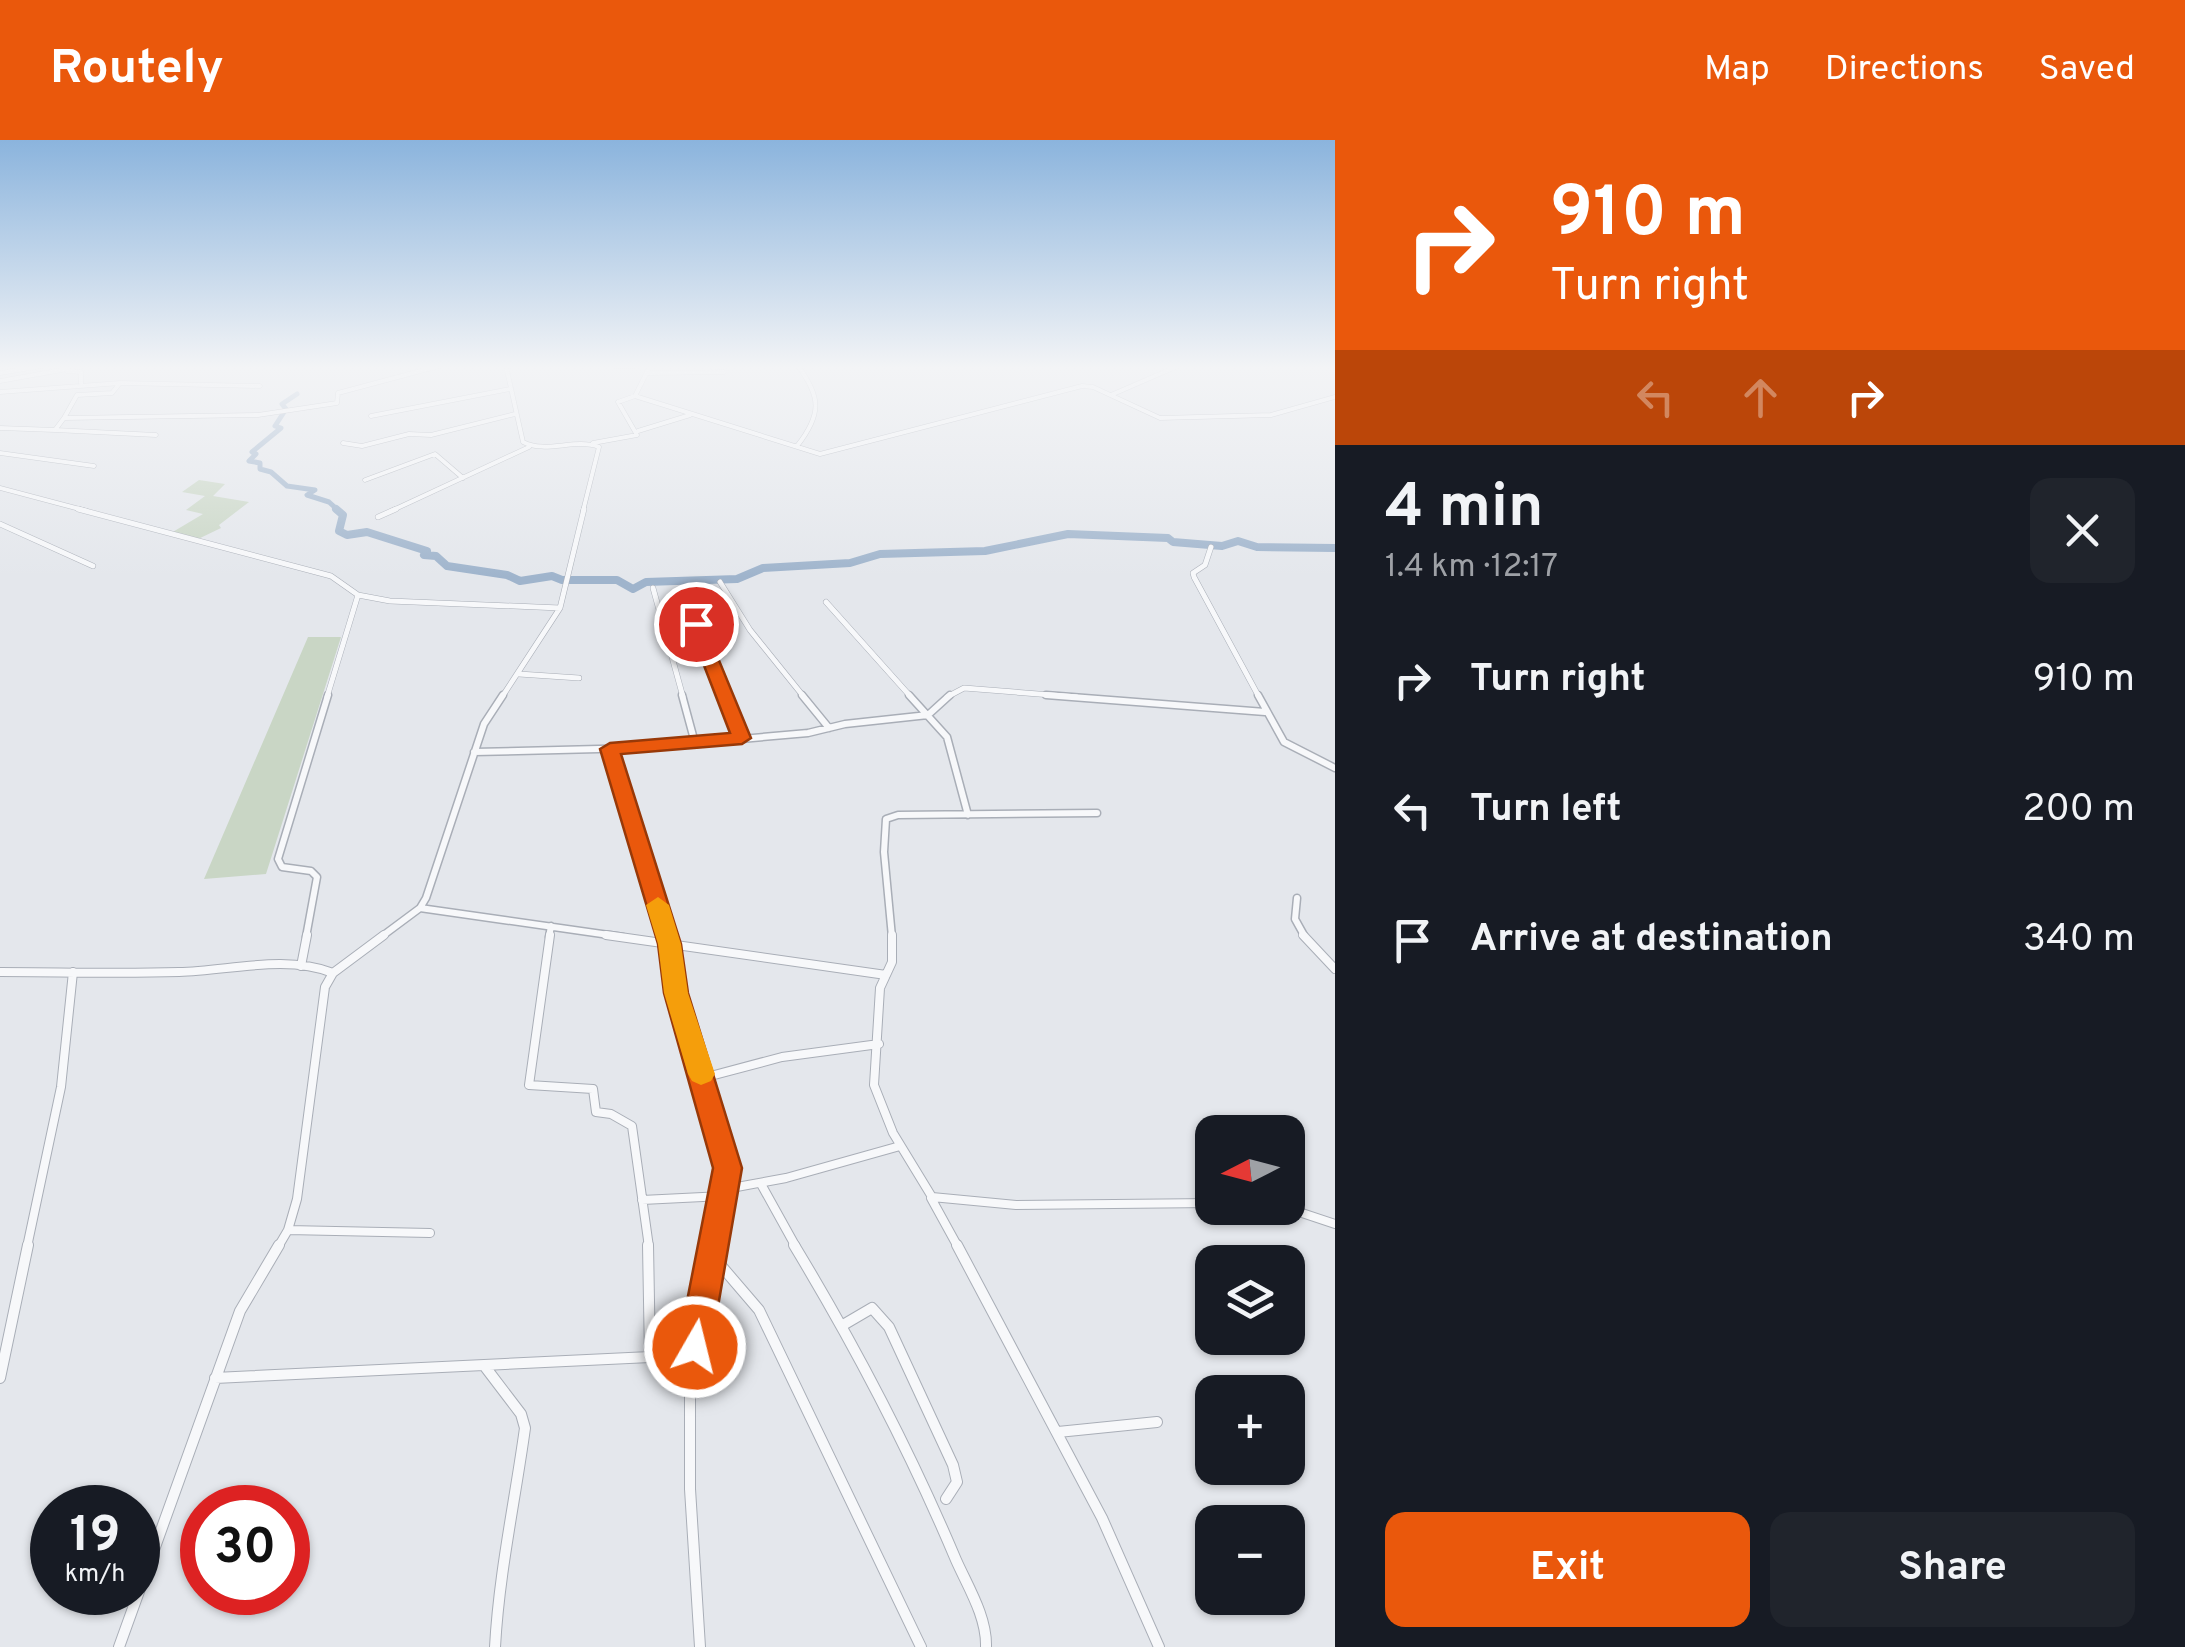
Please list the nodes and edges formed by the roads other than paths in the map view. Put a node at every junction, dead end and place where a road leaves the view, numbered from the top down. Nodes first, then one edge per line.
1 (397, 436) edge
2 (520, 436) edge
3 (634, 436) edge
4 (764, 436) edge
5 (804, 436) edge
6 (890, 436) edge
7 (342, 443) dead end
8 (592, 444) junction
9 (797, 446) junction
10 (530, 447) junction
11 (0, 453) edge
12 (94, 466) dead end
13 (463, 478) junction
14 (365, 480) dead end
15 (0, 488) edge
16 (12, 491) junction
17 (0, 498) edge
18 (378, 517) dead end
19 (0, 524) edge
20 (1212, 547) dead end
21 (93, 566) dead end
22 (720, 582) dead end
23 (653, 588) dead end
24 (358, 595) junction
25 (826, 602) dead end
26 (560, 608) junction
27 (692, 614) dead end
28 (518, 674) junction
29 (578, 678) dead end
30 (1265, 712) junction
31 (928, 715) junction
32 (830, 728) junction
33 (742, 738) junction
34 (695, 743) junction
35 (610, 749) junction
36 (474, 752) junction
37 (1335, 768) edge
38 (1096, 813) dead end
39 (968, 814) junction
40 (1297, 898) dead end
41 (420, 908) junction
42 (551, 926) junction
43 (670, 944) junction
44 (300, 966) junction
45 (1335, 970) edge
46 (0, 972) edge
47 (73, 972) junction
48 (333, 974) junction
49 (886, 974) junction
50 (879, 1044) junction
51 (703, 1078) junction
52 (900, 1146) junction
53 (761, 1184) junction
54 (724, 1193) junction
55 (928, 1193) junction
56 (642, 1200) junction
57 (1195, 1203) edge
58 (1305, 1214) edge
59 (1335, 1224) edge
60 (288, 1230) junction
61 (430, 1233) dead end
62 (710, 1254) junction
63 (843, 1325) junction
64 (485, 1368) junction
65 (0, 1378) edge
66 (215, 1378) junction
67 (1157, 1422) dead end
68 (1058, 1432) junction
69 (946, 1499) dead end
70 (119, 1647) edge
71 (495, 1647) edge
72 (700, 1647) edge
73 (921, 1647) edge
74 (986, 1647) edge
75 (1159, 1647) edge

1 - 7 street
2 - 10 street
3 - 8 street
4 - 9 street
5 - 9 street
6 - 9 street
8 - 10 street
8 - 26 street
10 - 13 street
11 - 12 street
13 - 14 street
13 - 18 street
15 - 16 street
16 - 17 street
16 - 24 street
19 - 21 street
20 - 30 street
22 - 32 street
23 - 34 street
24 - 26 street
24 - 44 street
25 - 31 street
26 - 28 street
27 - 33 street
28 - 29 street
28 - 36 street
30 - 31 street
30 - 37 street
31 - 32 street
31 - 39 street
32 - 33 street
33 - 34 street
34 - 35 street
35 - 36 street
35 - 43 street
36 - 41 street
38 - 39 street
39 - 49 street
40 - 45 street
41 - 42 street
41 - 48 street
42 - 43 street
42 - 56 street
43 - 49 street
43 - 51 street
44 - 47 street
44 - 48 street
46 - 47 street
47 - 65 street
48 - 60 street
49 - 50 street
50 - 51 street
50 - 52 street
51 - 54 street
52 - 53 street
52 - 55 street
53 - 54 street
53 - 63 street
54 - 56 street
54 - 62 street
55 - 57 street
55 - 68 street
56 - 64 street
58 - 59 street
60 - 61 street
60 - 66 street
62 - 72 street
62 - 73 street
63 - 69 street
63 - 74 street
64 - 66 street
64 - 71 street
66 - 70 street
67 - 68 street
68 - 75 street

